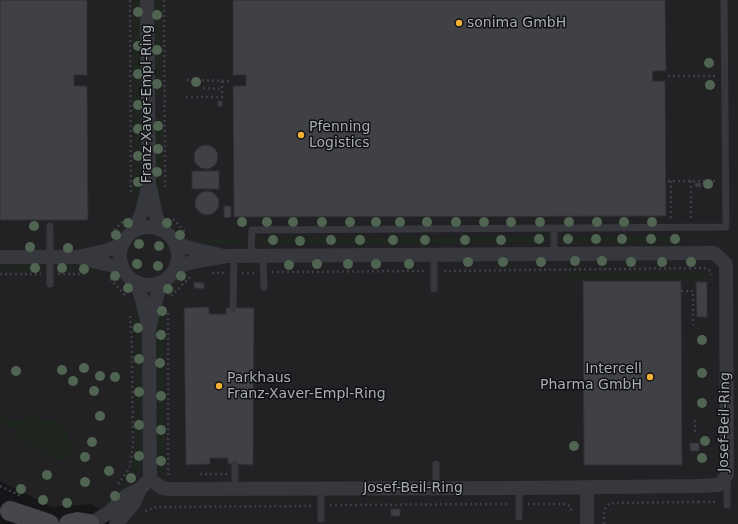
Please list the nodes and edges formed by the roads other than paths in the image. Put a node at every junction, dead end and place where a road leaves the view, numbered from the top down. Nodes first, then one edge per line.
1 (147, 0) edge
2 (724, 0) edge
3 (149, 182) junction
4 (50, 226) dead end
5 (554, 228) junction
6 (161, 230) junction
7 (134, 231) junction
8 (175, 243) junction
9 (121, 245) junction
10 (554, 254) junction
11 (434, 255) junction
12 (230, 256) junction
13 (257, 256) junction
14 (0, 257) edge
15 (50, 257) junction
16 (77, 257) junction
17 (176, 267) junction
18 (122, 268) junction
19 (136, 283) junction
20 (160, 283) junction
21 (50, 284) dead end
22 (264, 287) dead end
23 (434, 289) dead end
24 (233, 308) dead end
25 (149, 330) junction
26 (235, 464) dead end
27 (436, 464) dead end
28 (727, 475) junction
29 (145, 484) junction
30 (235, 488) junction
31 (321, 488) junction
32 (436, 488) junction
33 (519, 488) junction
34 (587, 488) junction
35 (727, 504) road end
36 (5, 508) edge
37 (519, 517) dead end
38 (321, 519) dead end
39 (26, 524) edge
40 (48, 524) edge
41 (69, 524) edge
42 (89, 524) edge
43 (116, 524) edge
44 (587, 524) edge

1 - 3 street, Franz-Xaver-Empl-Ring
2 - 5 lane
3 - 6 street
3 - 7 street, Franz-Xaver-Empl-Ring
4 - 15 lane
5 - 10 lane
5 - 13 lane
6 - 7 street
6 - 8 street
7 - 9 street
8 - 12 street, Josef-Beil-Ring
8 - 17 street
9 - 16 street
9 - 18 street
10 - 11 street, Josef-Beil-Ring
10 - 28 street, Josef-Beil-Ring
11 - 13 street, Josef-Beil-Ring
11 - 23 lane
12 - 13 street, Josef-Beil-Ring
12 - 17 street, Josef-Beil-Ring
12 - 24 lane
13 - 22 lane
14 - 15 street
15 - 16 street
15 - 21 lane
16 - 18 street
17 - 20 street
18 - 19 street
19 - 20 street
19 - 25 street
20 - 25 street
25 - 29 street
26 - 30 lane
27 - 32 lane
28 - 34 street, Josef-Beil-Ring
28 - 35 lane
29 - 30 street, Josef-Beil-Ring
29 - 42 street
29 - 43 street
30 - 31 street, Josef-Beil-Ring
31 - 32 street, Josef-Beil-Ring
31 - 38 lane
32 - 33 street, Josef-Beil-Ring
33 - 34 street, Josef-Beil-Ring
33 - 37 lane
34 - 44 street
36 - 39 street
36 - 40 street
41 - 42 street

